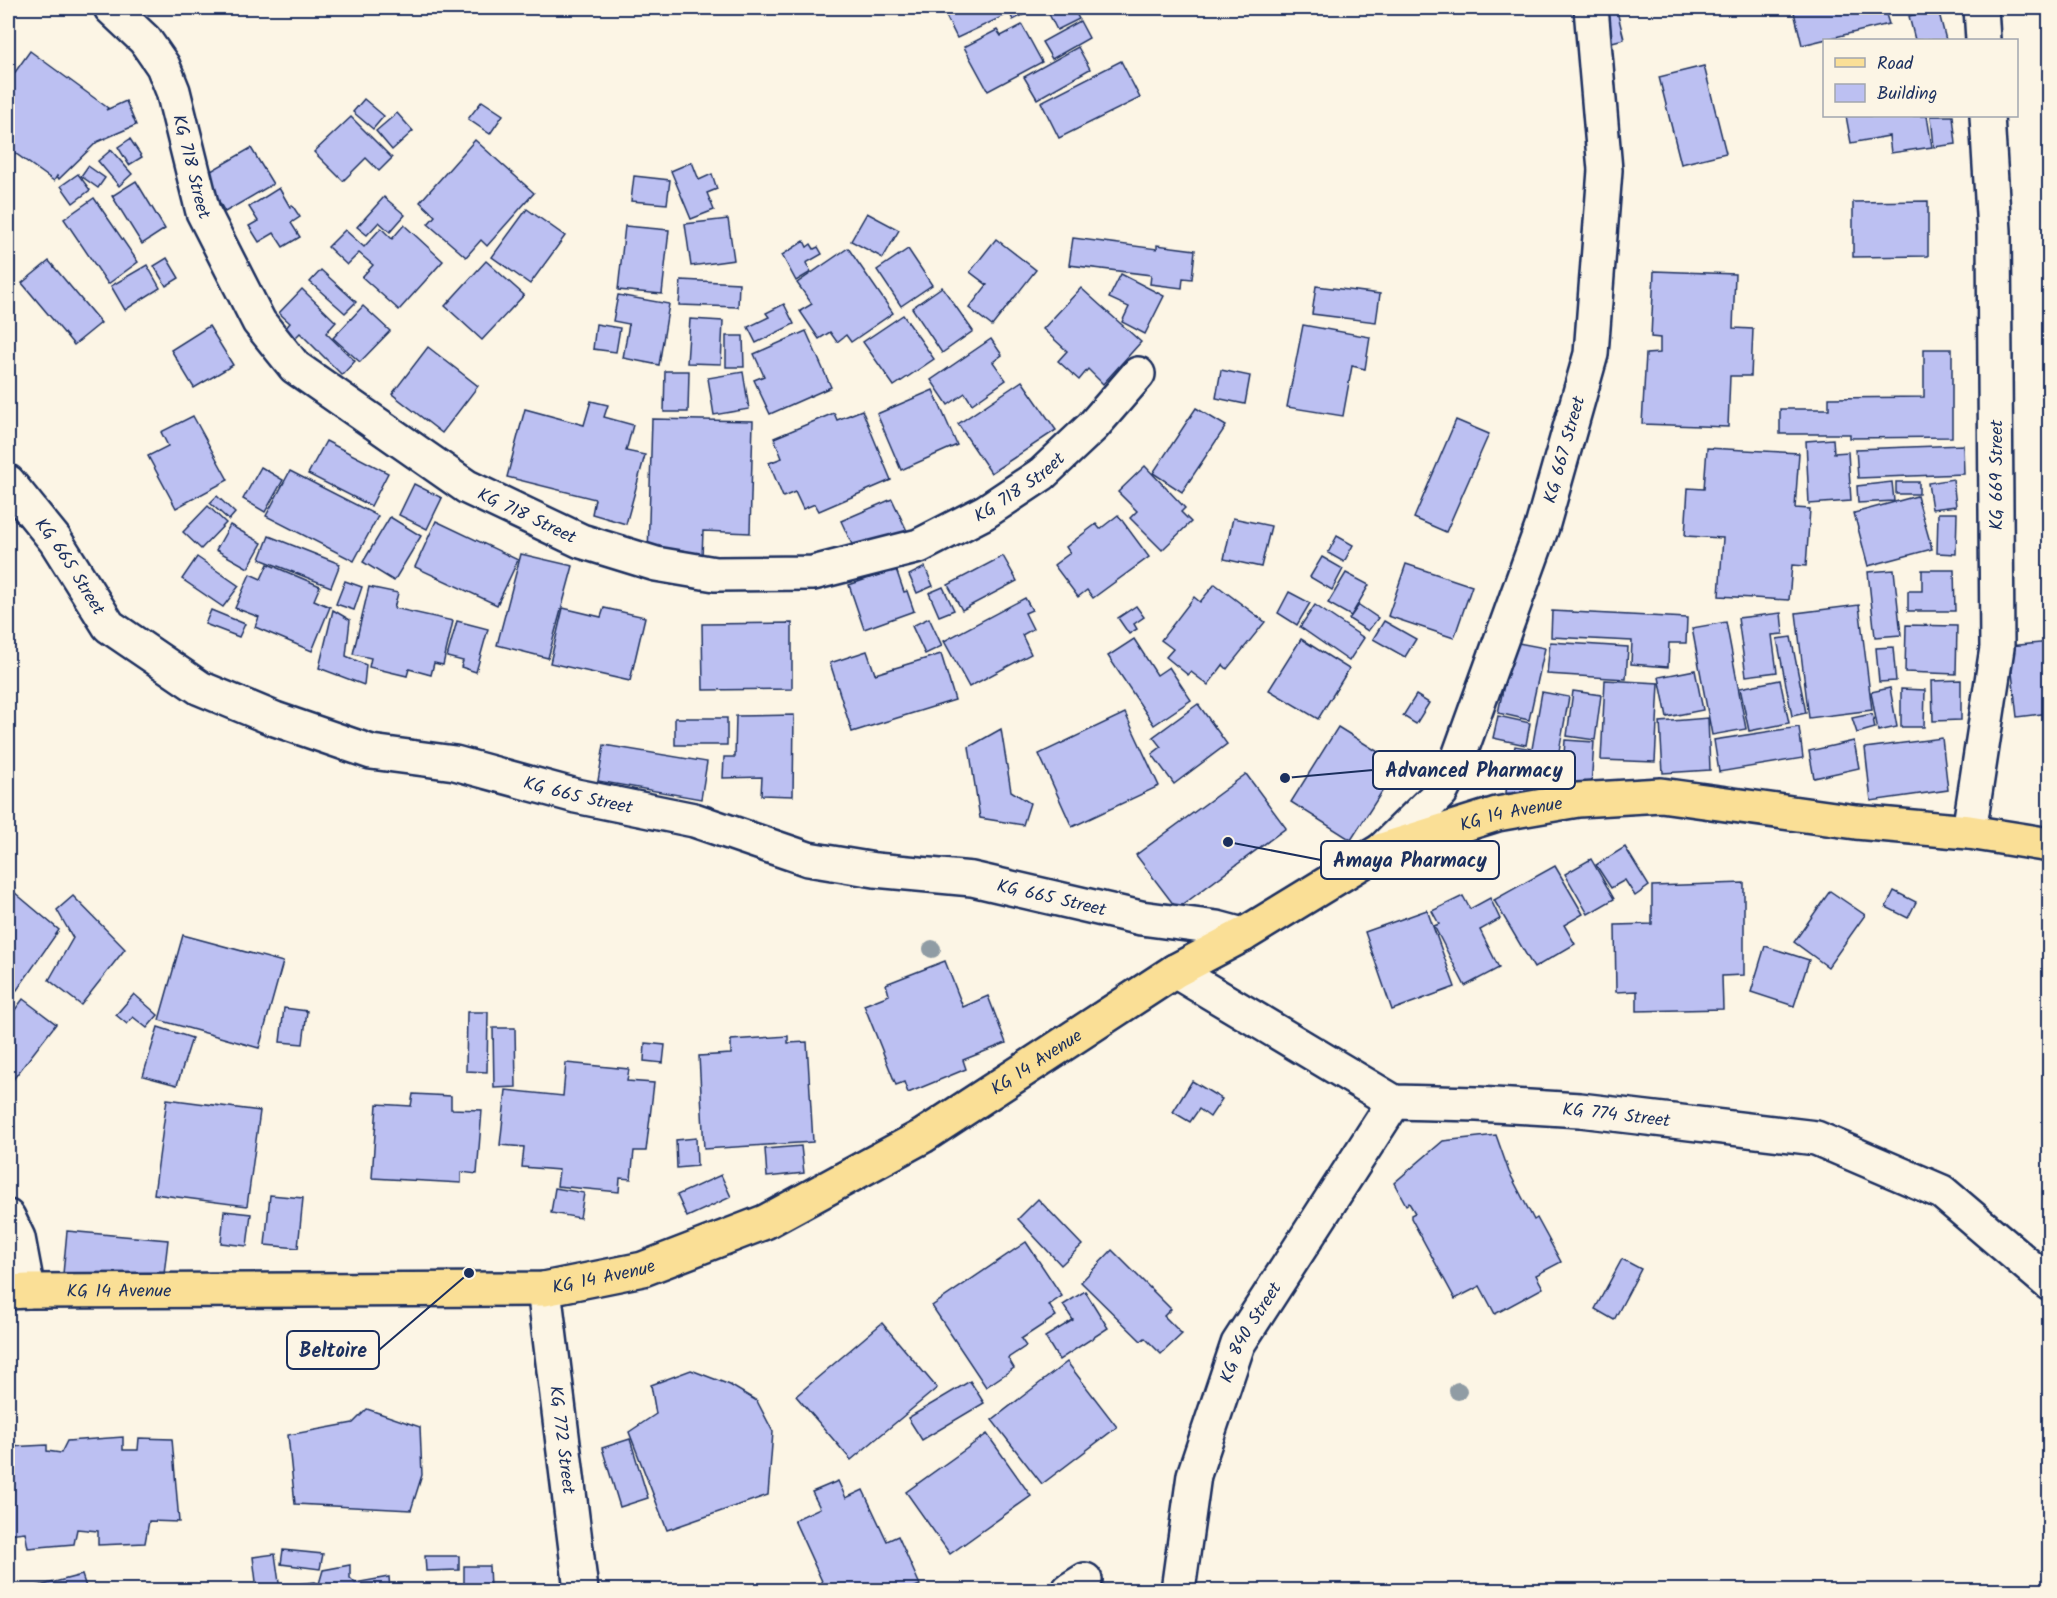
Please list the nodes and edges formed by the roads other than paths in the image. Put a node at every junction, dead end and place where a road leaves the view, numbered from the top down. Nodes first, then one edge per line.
1 (111, 8) edge
2 (1591, 8) edge
3 (1981, 8) edge
4 (1983, 39) edge
5 (1988, 117) edge
6 (1138, 374) dead end
7 (8, 482) edge
8 (1969, 832) junction
9 (2049, 845) edge
10 (1382, 850) junction
11 (1243, 935) junction
12 (1175, 971) junction
13 (1394, 1102) junction
14 (8, 1218) edge
15 (2049, 1284) edge
16 (544, 1289) junction
17 (18, 1291) edge
18 (581, 1590) edge
19 (1179, 1590) edge

1 - 6 street, KG 718 Street
2 - 10 street, KG 667 Street
3 - 4 street
5 - 8 street, KG 669 Street
7 - 11 street, KG 665 Street
8 - 9 main road, KG 14 Avenue
8 - 10 main road, KG 14 Avenue
10 - 11 main road, KG 14 Avenue
11 - 12 main road, KG 14 Avenue
12 - 13 street, KG 774 Street
12 - 16 main road, KG 14 Avenue
13 - 15 street, KG 774 Street
13 - 19 street, KG 840 Street
14 - 17 street
16 - 17 main road, KG 14 Avenue
16 - 18 street, KG 772 Street

